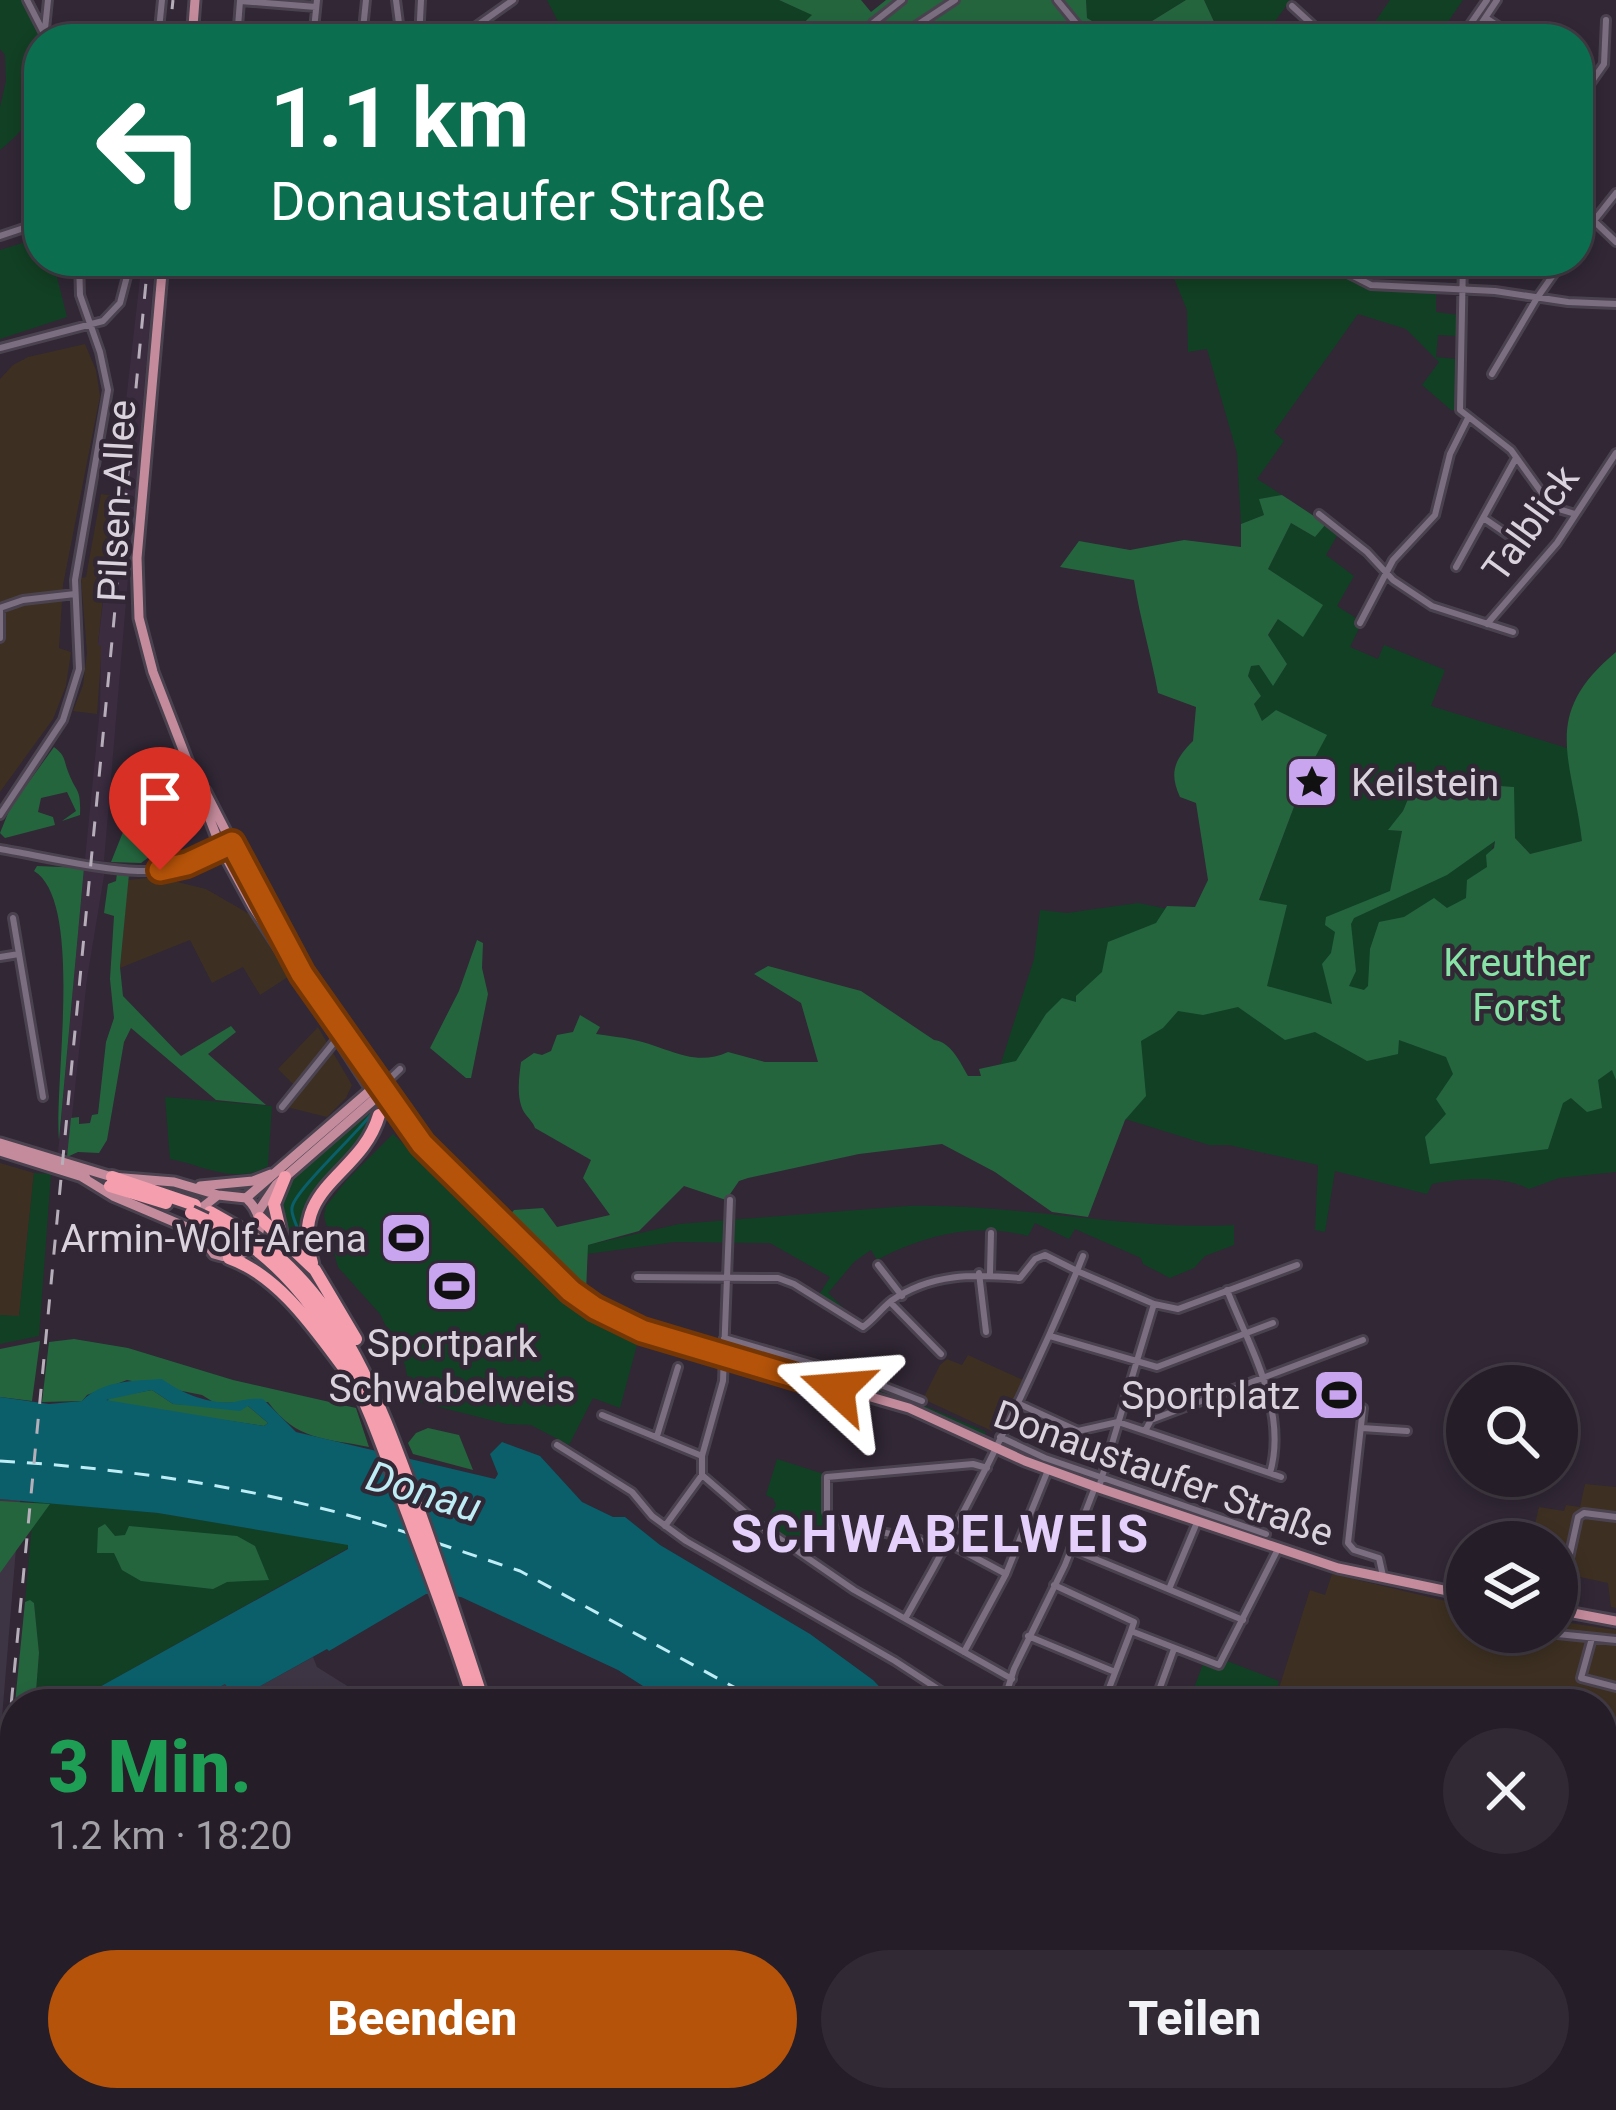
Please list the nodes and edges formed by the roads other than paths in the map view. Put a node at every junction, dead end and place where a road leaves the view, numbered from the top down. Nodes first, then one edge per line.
1 (241, 0) edge
2 (513, 0) edge
3 (902, 0) edge
4 (955, 0) edge
5 (1057, 0) edge
6 (1497, 0) edge
7 (317, 4) edge
8 (1292, 6) dead end
9 (1485, 17) junction
10 (1606, 20) dead end
11 (483, 24) edge
12 (872, 24) edge
13 (919, 24) edge
14 (1077, 24) edge
15 (1312, 24) edge
16 (1481, 24) edge
17 (1496, 24) edge
18 (1593, 80) edge
19 (1616, 193) edge
20 (1594, 221) joint
21 (1616, 242) edge
22 (79, 276) edge
23 (126, 276) edge
24 (162, 276) edge
25 (1355, 276) edge
26 (1464, 276) edge
27 (1552, 276) edge
28 (1465, 290) junction
29 (1616, 294) edge
30 (1537, 298) junction
31 (1612, 303) edge
32 (91, 327) junction
33 (0, 348) edge
34 (1492, 374) dead end
35 (1468, 418) junction
36 (1616, 453) edge
37 (1516, 458) junction
38 (1318, 514) dead end
39 (1575, 514) junction
40 (1485, 519) junction
41 (1517, 541) dead end
42 (1456, 567) dead end
43 (1386, 572) junction
44 (75, 594) junction
45 (0, 609) edge
46 (1360, 623) dead end
47 (1487, 624) junction
48 (1513, 632) dead end
49 (0, 638) edge
50 (0, 815) edge
51 (226, 846) junction
52 (0, 849) edge
53 (253, 896) junction
54 (13, 917) dead end
55 (275, 926) junction
56 (19, 954) junction
57 (0, 957) edge
58 (336, 1040) junction
59 (366, 1056) dead end
60 (400, 1069) dead end
61 (382, 1086) junction
62 (374, 1094) junction
63 (44, 1097) dead end
64 (282, 1107) dead end
65 (379, 1115) dead end
66 (422, 1144) junction
67 (0, 1147) edge
68 (283, 1173) junction
69 (82, 1177) junction
70 (111, 1181) junction
71 (194, 1187) junction
72 (218, 1195) junction
73 (246, 1198) junction
74 (730, 1200) dead end
75 (259, 1215) junction
76 (198, 1232) junction
77 (991, 1233) dead end
78 (282, 1235) junction
79 (1083, 1256) dead end
80 (229, 1258) junction
81 (878, 1265) dead end
82 (1297, 1265) dead end
83 (315, 1270) junction
84 (1077, 1270) junction
85 (979, 1273) junction
86 (990, 1273) junction
87 (637, 1277) dead end
88 (725, 1277) junction
89 (1227, 1290) junction
90 (902, 1295) junction
91 (890, 1302) junction
92 (1154, 1304) junction
93 (1273, 1322) dead end
94 (986, 1332) dead end
95 (1244, 1334) junction
96 (1050, 1336) junction
97 (724, 1338) junction
98 (1363, 1340) dead end
99 (724, 1354) junction
100 (941, 1354) dead end
101 (1135, 1362) junction
102 (678, 1366) dead end
103 (1261, 1378) junction
104 (365, 1382) junction
105 (922, 1401) dead end
106 (1017, 1403) junction
107 (1363, 1408) dead end
108 (602, 1414) dead end
109 (1118, 1422) junction
110 (1361, 1428) junction
111 (1145, 1431) junction
112 (1407, 1431) dead end
113 (656, 1436) junction
114 (998, 1442) junction
115 (557, 1445) dead end
116 (702, 1456) junction
117 (987, 1468) junction
118 (1048, 1470) junction
119 (1270, 1473) junction
120 (702, 1475) junction
121 (1281, 1477) dead end
122 (1099, 1484) junction
123 (1616, 1517) edge
124 (1198, 1520) junction
125 (1576, 1521) edge
126 (665, 1526) junction
127 (1266, 1534) dead end
128 (948, 1543) junction
129 (1071, 1549) junction
130 (1278, 1549) junction
131 (943, 1552) junction
132 (1006, 1574) junction
133 (1382, 1579) junction
134 (1054, 1585) junction
135 (1169, 1589) junction
136 (1446, 1591) edge
137 (1578, 1614) edge
138 (905, 1617) junction
139 (1243, 1620) junction
140 (1616, 1621) edge
141 (1131, 1631) junction
142 (1028, 1636) junction
143 (1578, 1637) edge
144 (1588, 1638) junction
145 (1616, 1640) edge
146 (1174, 1649) junction
147 (964, 1652) junction
148 (1115, 1672) junction
149 (1012, 1679) junction
150 (1616, 1687) edge
151 (470, 1689) edge
152 (479, 1689) edge
153 (938, 1689) edge
154 (1008, 1689) edge
155 (1109, 1689) edge
156 (1159, 1689) edge

1 - 7 street
2 - 11 street
3 - 12 street
4 - 13 street
5 - 14 street
6 - 9 street
8 - 15 street
9 - 16 street
9 - 17 street
10 - 18 street
19 - 20 street
20 - 21 street
22 - 32 street
23 - 32 street
24 - 51 main road, Pilsen-Allee
25 - 28 street
26 - 28 street
27 - 30 street
28 - 30 street
28 - 35 street
29 - 31 street
30 - 31 street
30 - 34 street
32 - 33 street
32 - 44 street
35 - 37 street
35 - 43 street
36 - 39 street, Talblick
37 - 39 street
37 - 40 street
38 - 43 street
39 - 47 street, Talblick
40 - 41 street
40 - 42 street
43 - 46 street
43 - 47 street
44 - 45 street
44 - 50 street
45 - 49 street
47 - 48 street
51 - 52 street
51 - 53 main road, Donaustaufer Straße
53 - 55 main road, Donaustaufer Straße
53 - 58 main road, Donaustaufer Straße
54 - 56 street
55 - 59 highway
55 - 61 main road, Donaustaufer Straße
56 - 57 street
56 - 63 street
58 - 62 main road, Donaustaufer Straße
58 - 64 street
60 - 61 street
61 - 62 main road
61 - 66 main road, Donaustaufer Straße
62 - 66 main road, Donaustaufer Straße
62 - 68 main road
65 - 83 highway
66 - 99 main road, Donaustaufer Straße
67 - 69 main road
67 - 70 main road
68 - 71 main road
68 - 73 main road
68 - 75 main road
68 - 78 highway
69 - 70 main road
69 - 76 main road
70 - 71 main road
70 - 104 highway, bridge
71 - 72 main road
72 - 73 main road
72 - 76 main road
73 - 75 main road
74 - 88 street
75 - 78 highway
75 - 80 main road
76 - 80 main road
77 - 86 street
78 - 83 highway
79 - 84 street
80 - 104 highway
81 - 90 street
82 - 89 street
83 - 104 highway
84 - 86 street
84 - 92 street
84 - 96 street
85 - 86 street
85 - 90 street
85 - 94 street
87 - 88 street
88 - 91 street
88 - 97 street
89 - 92 street
89 - 95 street
90 - 91 street
91 - 100 street
92 - 101 street
93 - 95 street
95 - 101 street
95 - 103 street
96 - 101 street
96 - 106 street
97 - 99 street
97 - 105 street
98 - 103 street
99 - 114 main road, Donaustaufer Straße
99 - 116 street
101 - 109 street
102 - 113 street
103 - 111 street
103 - 119 street
104 - 151 highway
104 - 152 highway
106 - 109 street
106 - 114 street
107 - 110 street
108 - 113 street
109 - 111 street
109 - 122 street
110 - 112 street
110 - 133 street
111 - 119 street
113 - 116 street
114 - 117 street
114 - 118 main road, Donaustaufer Straße
114 - 122 street, Donaustaufer Straße
115 - 126 street
116 - 120 street
117 - 128 street
117 - 131 street
118 - 122 main road, Donaustaufer Straße
118 - 132 street
119 - 121 street
120 - 126 street
120 - 138 street
122 - 124 main road, Donaustaufer Straße
122 - 127 street, Donaustaufer Straße
122 - 129 street
123 - 125 street
124 - 130 main road, Donaustaufer Straße
124 - 135 street
126 - 153 street
128 - 131 street
128 - 132 street
129 - 134 street
129 - 135 street
130 - 133 main road, Donaustaufer Straße
130 - 139 street
131 - 138 street
132 - 147 street
133 - 136 main road, Donaustaufer Straße
134 - 141 street
134 - 142 street
135 - 139 street
137 - 140 main road
138 - 147 street
139 - 146 street
141 - 146 street
141 - 148 street
142 - 148 street
142 - 149 street
143 - 144 street
144 - 145 street
144 - 150 street
146 - 156 street
147 - 149 street
148 - 155 street
149 - 154 street

